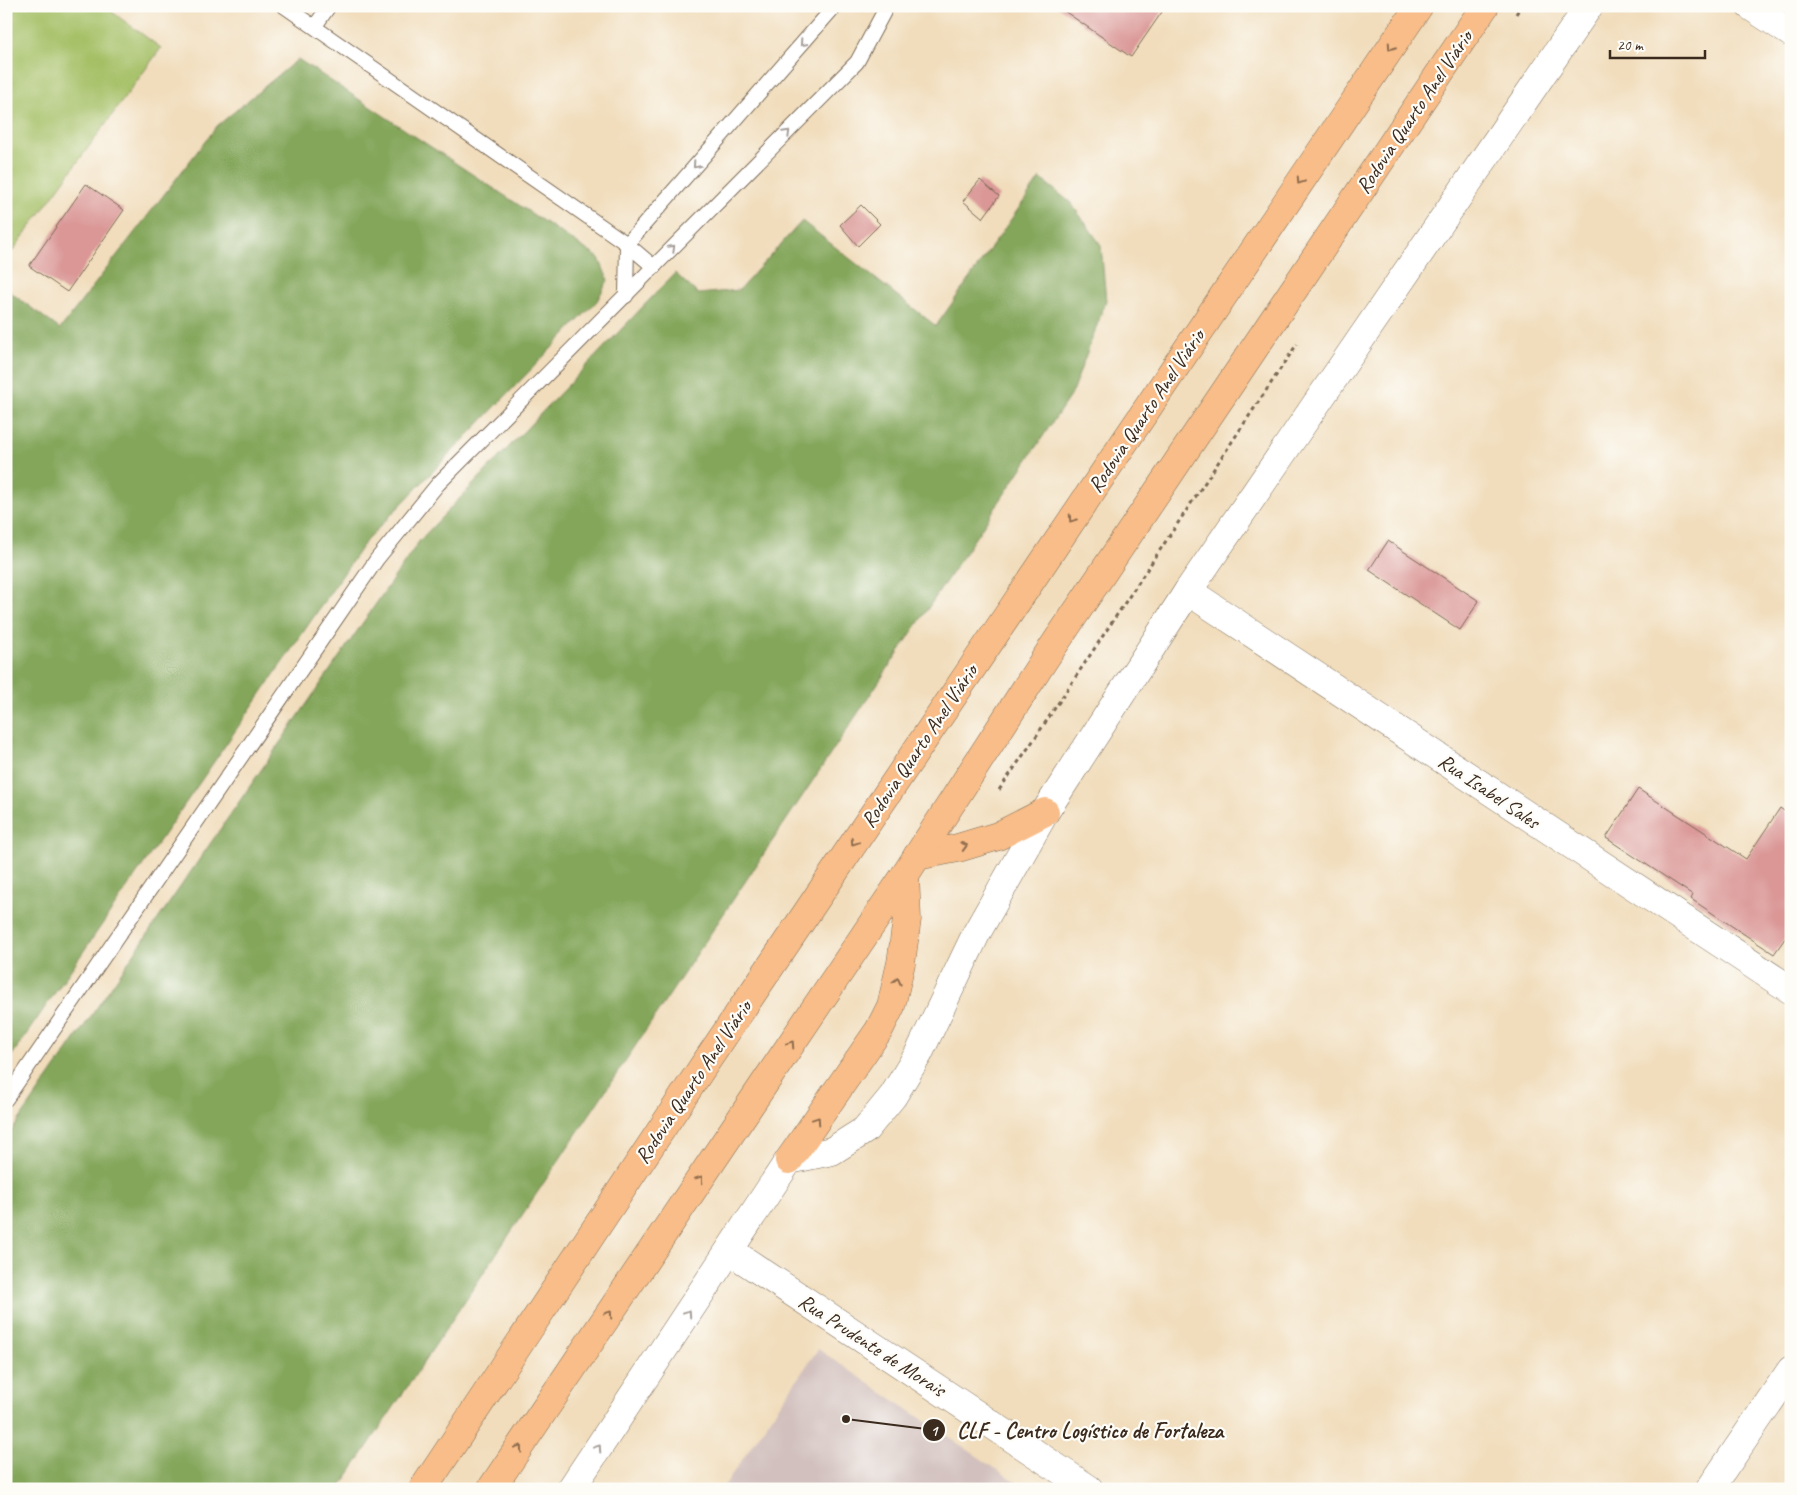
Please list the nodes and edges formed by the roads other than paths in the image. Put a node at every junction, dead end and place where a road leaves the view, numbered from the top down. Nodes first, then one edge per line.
1 (284, 6) edge
2 (329, 6) edge
3 (835, 6) edge
4 (887, 6) edge
5 (1418, 6) edge
6 (1485, 6) edge
7 (1589, 6) edge
8 (1750, 6) edge
9 (315, 26) junction
10 (1791, 33) edge
11 (627, 244) junction
12 (654, 267) junction
13 (626, 296) junction
14 (1188, 591) junction
15 (1045, 812) junction
16 (911, 865) junction
17 (1791, 990) edge
18 (6, 1099) edge
19 (789, 1160) junction
20 (730, 1251) junction
21 (1791, 1370) edge
22 (424, 1489) edge
23 (491, 1489) edge
24 (571, 1489) edge
25 (1089, 1489) edge
26 (1710, 1489) edge

1 - 9 lane
2 - 9 lane
3 -> 11 lane
12 -> 4 lane
5 -> 22 highway, Rodovia Quarto Anel Viário
6 - 16 highway, Rodovia Quarto Anel Viário
7 - 14 street
8 - 10 street
9 - 11 lane
11 - 12 lane
11 - 13 lane
12 - 13 lane
13 - 18 lane
14 - 15 street
14 - 17 street, Rua Isabel Sales
16 -> 15 highway
15 - 19 street
19 -> 16 highway
23 -> 16 highway, Rodovia Quarto Anel Viário
19 - 20 street
24 -> 20 street
20 - 25 street, Rua Prudente de Morais
21 - 26 street

